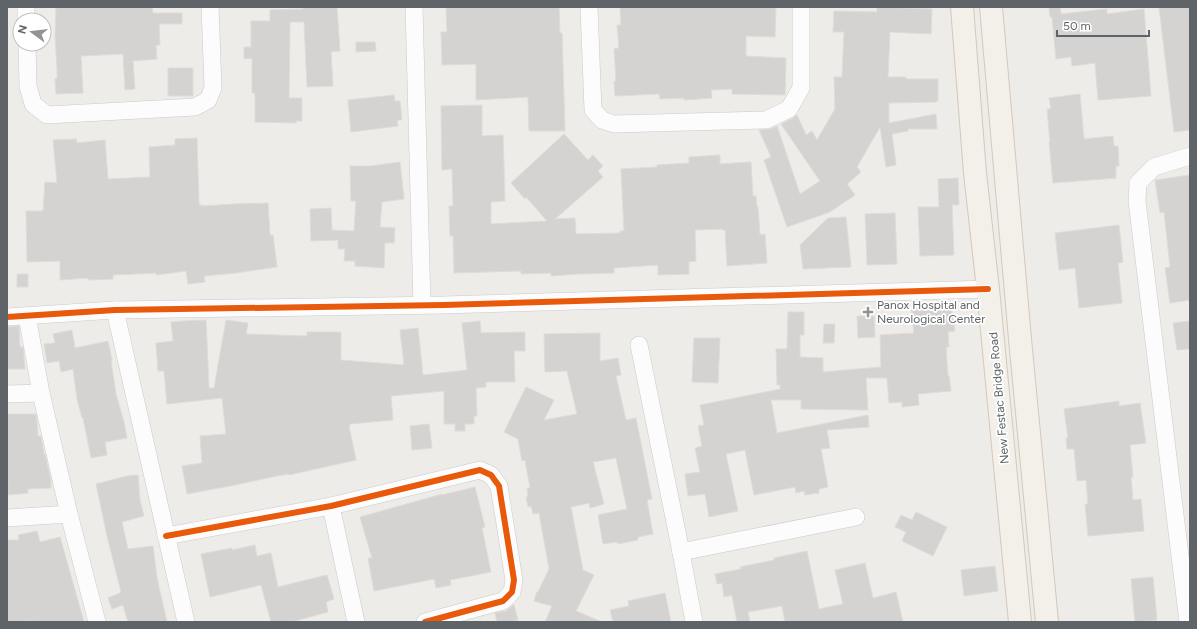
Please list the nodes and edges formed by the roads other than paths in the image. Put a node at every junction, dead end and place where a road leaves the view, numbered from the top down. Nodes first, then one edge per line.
1 (210, 7) edge
2 (414, 7) edge
3 (588, 7) edge
4 (801, 7) edge
5 (962, 7) edge
6 (991, 7) edge
7 (27, 52) edge
8 (1190, 156) edge
9 (988, 288) junction
10 (422, 305) junction
11 (115, 310) junction
12 (27, 316) junction
13 (7, 317) edge
14 (639, 345) dead end
15 (41, 393) junction
16 (7, 394) edge
17 (331, 506) junction
18 (70, 514) junction
19 (856, 517) dead end
20 (7, 518) edge
21 (166, 536) junction
22 (682, 552) junction
23 (97, 622) edge
24 (186, 622) edge
25 (356, 622) edge
26 (425, 622) edge
27 (694, 622) edge
28 (1020, 622) edge
29 (1047, 622) edge
30 (1188, 622) edge

1 - 7 street
2 - 10 street
3 - 4 street
5 - 9 main road, New Festac Bridge Road
6 - 29 main road
8 - 30 street
9 - 10 street
9 - 28 main road, New Festac Bridge Road
10 - 11 street
11 - 12 street
11 - 21 street
12 - 13 street
12 - 15 street
14 - 22 street
15 - 16 street
15 - 18 street
17 - 21 street
17 - 25 street
17 - 26 street
18 - 20 street
18 - 23 street
19 - 22 street
21 - 24 street
22 - 27 street

